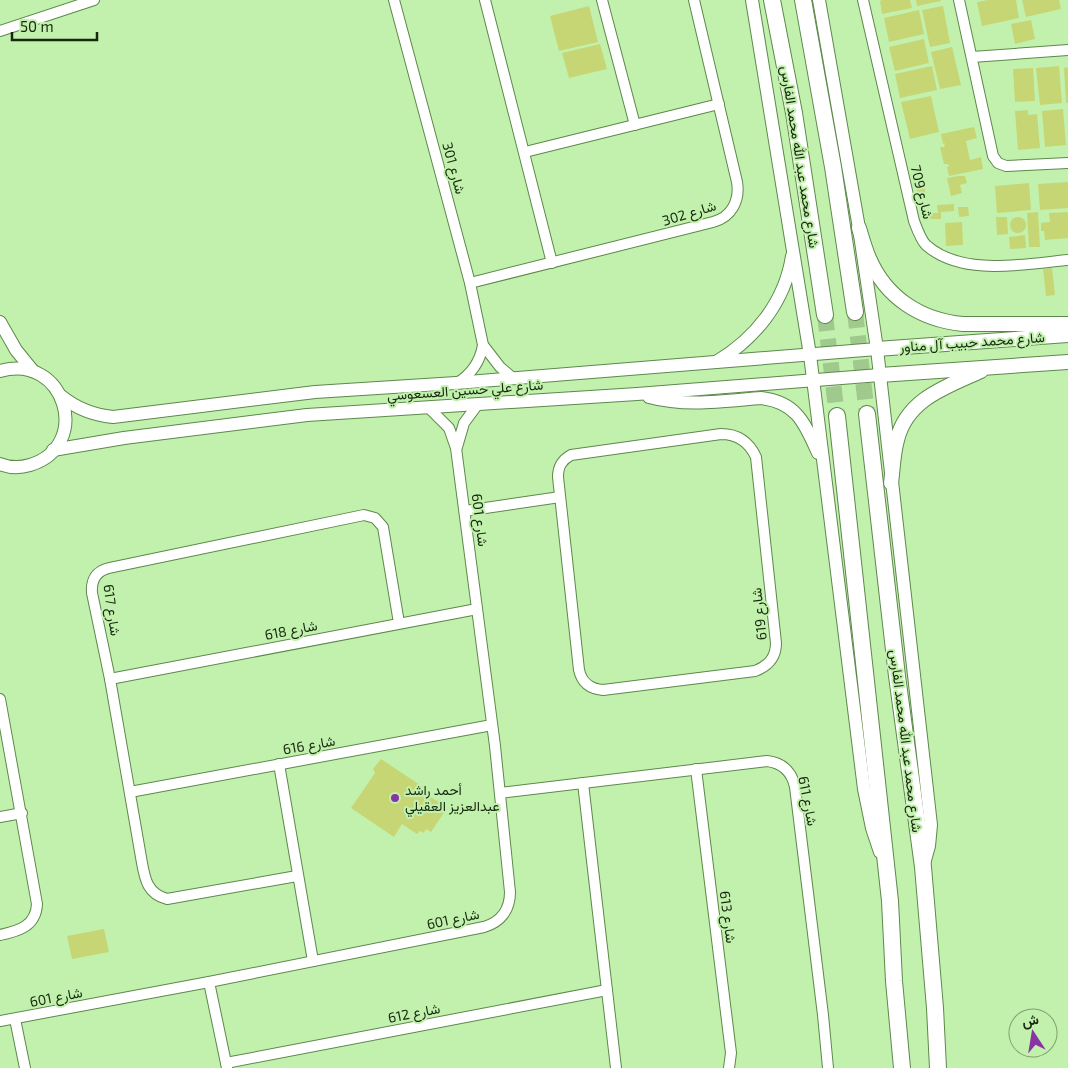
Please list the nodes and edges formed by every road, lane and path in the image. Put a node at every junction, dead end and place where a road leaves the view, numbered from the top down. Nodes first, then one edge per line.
1 (94, 0) edge
2 (394, 0) edge
3 (485, 0) edge
4 (602, 0) edge
5 (694, 0) edge
6 (752, 0) edge
7 (772, 0) edge
8 (803, 0) edge
9 (819, 0) edge
10 (863, 0) edge
11 (959, 0) edge
12 (0, 31) edge
13 (1068, 50) edge
14 (972, 57) junction
15 (719, 104) junction
16 (635, 125) junction
17 (525, 152) junction
18 (1068, 163) edge
19 (859, 228) junction
20 (793, 249) junction
21 (1068, 260) edge
22 (552, 263) junction
23 (470, 283) junction
24 (855, 312) tunnel mouth
25 (825, 315) tunnel mouth
26 (0, 322) edge
27 (1068, 324) edge
28 (1068, 335) edge
29 (484, 345) junction
30 (877, 349) junction
31 (810, 355) junction
32 (1068, 362) edge
33 (713, 363) junction
34 (991, 367) junction
35 (0, 371) edge
36 (33, 371) junction
37 (880, 374) junction
38 (514, 379) junction
39 (813, 380) junction
40 (456, 383) junction
41 (637, 394) junction
42 (61, 396) junction
43 (478, 404) junction
44 (429, 408) junction
45 (867, 414) tunnel mouth
46 (837, 416) tunnel mouth
47 (456, 448) junction
48 (53, 450) junction
49 (0, 464) edge
50 (824, 465) junction
51 (891, 483) junction
52 (560, 497) junction
53 (465, 511) junction
54 (477, 609) junction
55 (399, 623) junction
56 (110, 680) junction
57 (0, 699) edge
58 (492, 725) junction
59 (3, 737) edge
60 (279, 764) junction
61 (696, 770) junction
62 (583, 783) junction
63 (130, 792) junction
64 (500, 793) junction
65 (22, 813) junction
66 (0, 817) edge
67 (923, 867) junction
68 (886, 870) junction
69 (297, 876) junction
70 (0, 935) edge
71 (314, 961) junction
72 (894, 981) junction
73 (210, 982) junction
74 (607, 990) junction
75 (15, 1019) junction
76 (0, 1022) edge
77 (226, 1066) edge
78 (25, 1068) edge
79 (616, 1068) edge
80 (729, 1068) edge
81 (828, 1068) edge
82 (891, 1068) edge
83 (902, 1068) edge
84 (938, 1068) edge

1 - 12 street
2 - 23 street, شارع 301
3 - 17 street
4 - 16 street
5 - 15 street, شارع 302
6 - 20 street
7 - 25 main road, شارع محمد عبد الله محمد الفارس
8 - 24 main road
9 - 19 street
10 - 21 street, شارع 709
11 - 14 street
13 - 14 street
14 - 18 street
15 - 16 street
15 - 22 street, شارع 302
16 - 17 street
17 - 22 street
19 - 27 main road
19 - 30 street
20 - 31 street
20 - 33 street
22 - 23 street, شارع 302
23 - 29 street, شارع 301
26 - 36 street, شارع علي حسين العسعوسي
28 - 30 main road, شارع محمد حبيب آل مناور
29 - 38 street, شارع 301
29 - 40 street
30 - 31 street, شارع علي حسين العسعوسي
30 - 37 street
31 - 33 street, شارع علي حسين العسعوسي
31 - 39 street
32 - 34 main road, شارع محمد حبيب آل مناور
33 - 38 street, شارع علي حسين العسعوسي
34 - 37 main road, شارع محمد حبيب آل مناور
34 - 51 main road
35 - 36 street
36 - 42 street, شارع علي حسين العسعوسي
37 - 39 street, شارع علي حسين العسعوسي
37 - 51 street
38 - 40 street, شارع علي حسين العسعوسي
39 - 41 street, شارع علي حسين العسعوسي
39 - 50 street
40 - 42 street, شارع علي حسين العسعوسي
41 - 43 street, شارع علي حسين العسعوسي
41 - 50 street
42 - 48 street
43 - 44 street, شارع علي حسين العسعوسي
43 - 47 street, شارع 601
44 - 47 street, شارع 601
44 - 48 street, شارع علي حسين العسعوسي
45 - 67 main road, شارع محمد عبد الله محمد الفارس
46 - 68 main road
47 - 53 street, شارع 601
48 - 49 street
50 - 68 street
51 - 67 street
52 - 52 street, شارع 619
52 - 53 street
53 - 54 street, شارع 601
54 - 55 street, شارع 618
54 - 58 street, شارع 601
55 - 56 street, شارع 618
55 - 56 street, شارع 617
56 - 63 street, شارع 617
57 - 59 street
58 - 60 street, شارع 616
58 - 64 street, شارع 601
59 - 65 street
60 - 63 street, شارع 616
60 - 69 street
61 - 62 street, شارع 611
61 - 80 street, شارع 613
61 - 81 street, شارع 611
62 - 64 street, شارع 611
62 - 74 street
63 - 69 street, شارع 617
64 - 71 street, شارع 601
65 - 66 street
65 - 70 street
67 - 84 main road, شارع محمد عبد الله محمد الفارس
68 - 72 main road
69 - 71 street
71 - 73 street, شارع 601
72 - 82 main road
72 - 83 main road
73 - 75 street, شارع 601
73 - 77 street
74 - 77 street, شارع 612
74 - 79 street
75 - 76 street, شارع 601
75 - 78 street

